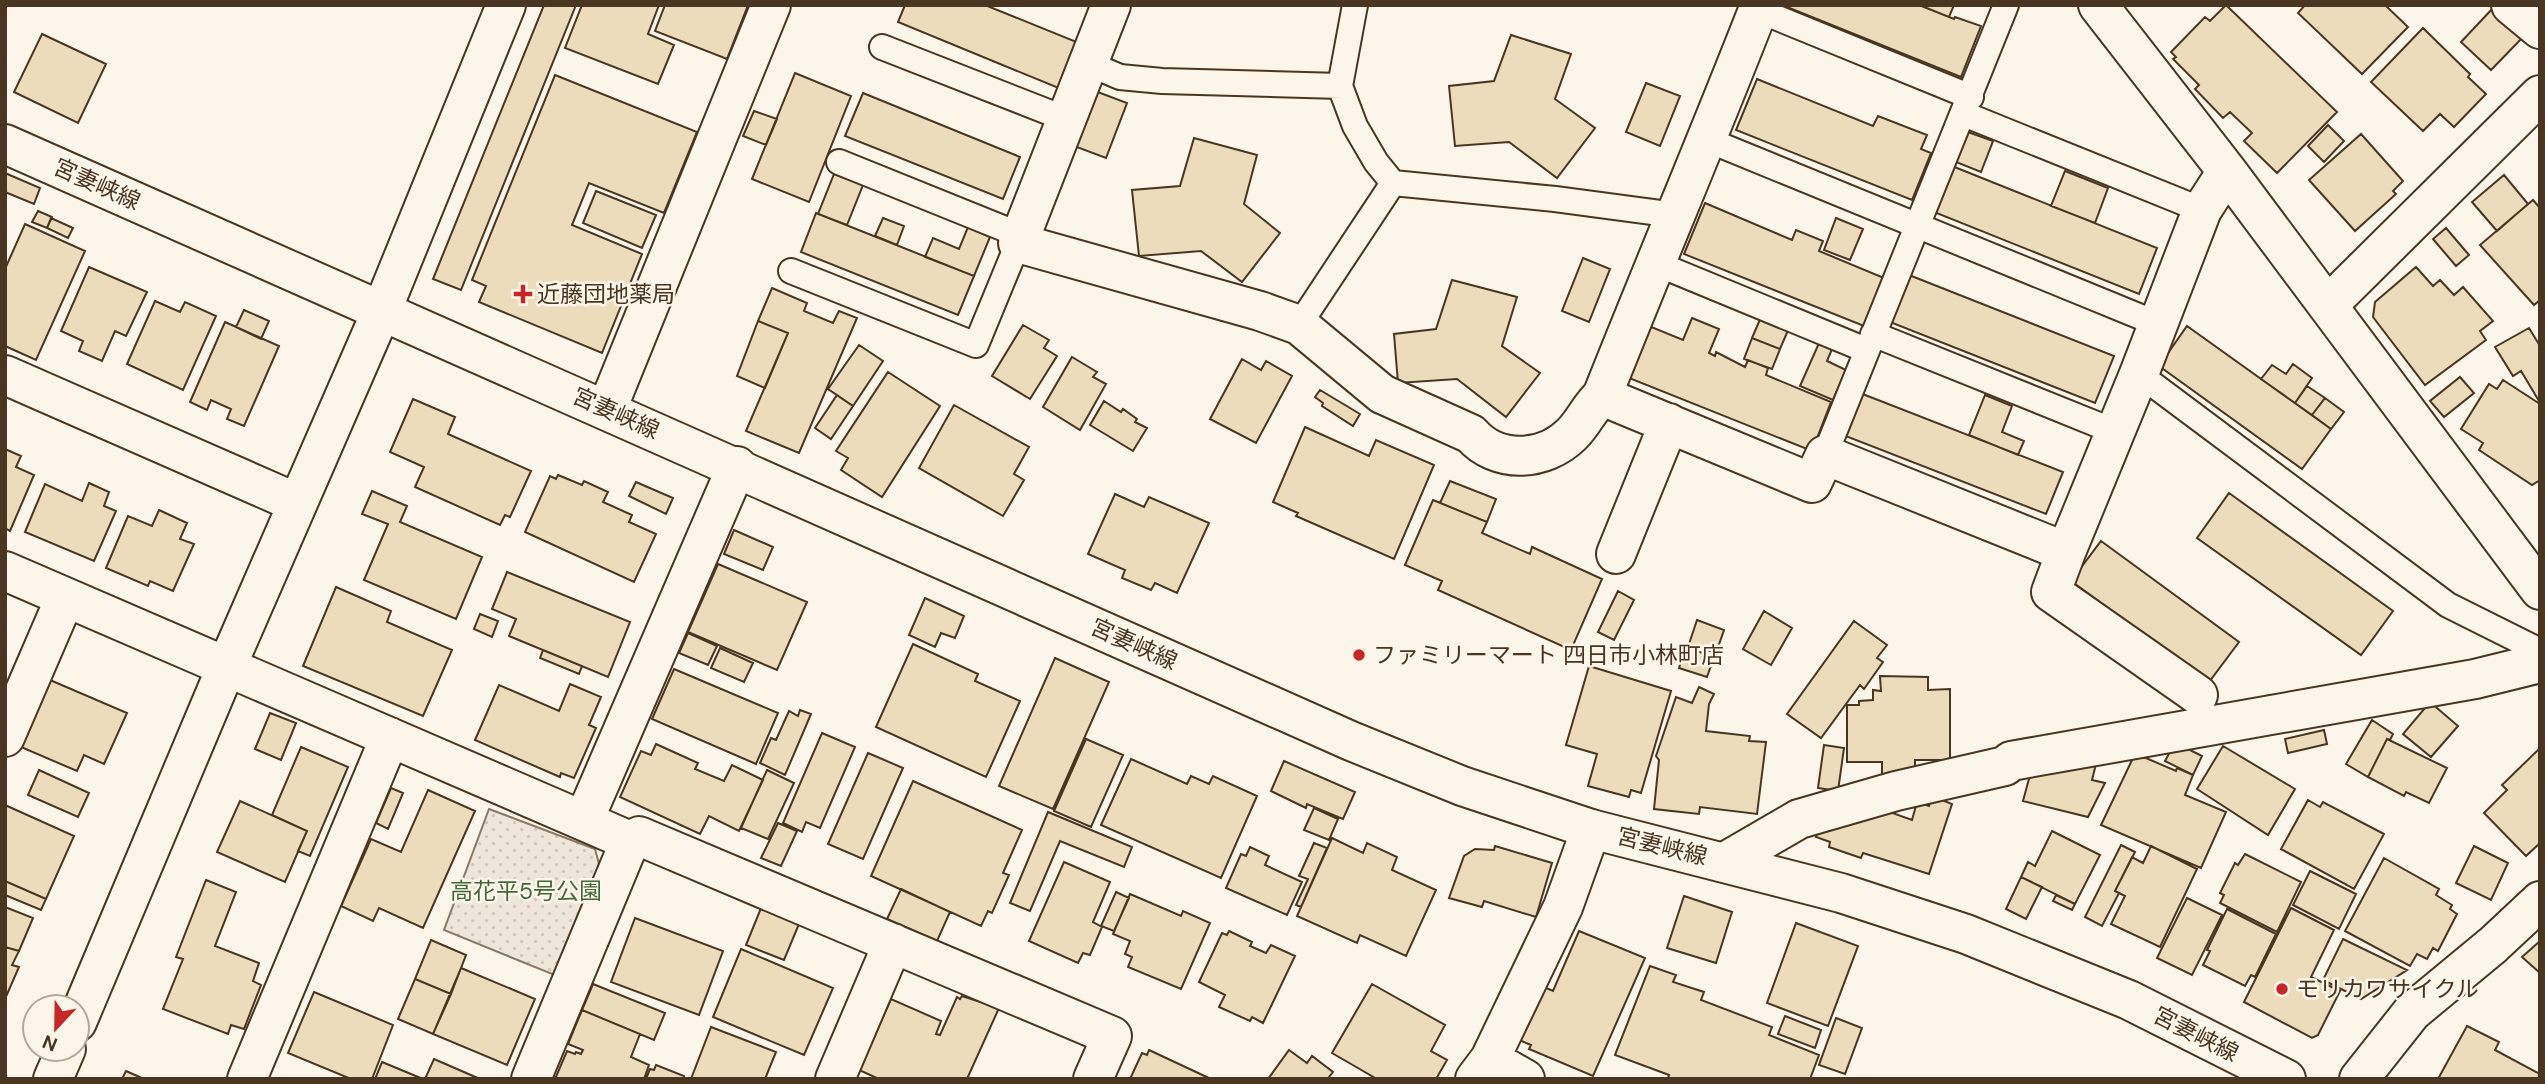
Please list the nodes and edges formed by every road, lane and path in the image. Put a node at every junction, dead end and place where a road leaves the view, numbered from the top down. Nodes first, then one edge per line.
1 (506, 5) edge
2 (771, 5) edge
3 (1111, 5) edge
4 (1355, 5) edge
5 (2006, 5) edge
6 (2511, 5) edge
7 (1759, 8) edge
8 (2106, 8) edge
9 (2540, 29) edge
10 (882, 47) dead end
11 (1087, 64) junction
12 (1340, 86) junction
13 (2540, 95) edge
14 (1967, 106) junction
15 (1066, 119) junction
16 (1708, 140) junction
17 (5, 144) edge
18 (839, 162) dead end
19 (2227, 171) junction
20 (1393, 183) junction
21 (2202, 210) junction
22 (1675, 215) junction
23 (1917, 227) junction
24 (1019, 239) junction
25 (1655, 263) junction
26 (791, 271) dead end
27 (2328, 305) junction
28 (383, 310) junction
29 (2158, 324) junction
30 (1299, 325) junction
31 (1870, 342) junction
32 (2139, 374) junction
33 (5, 375) edge
34 (1602, 396) junction
35 (607, 409) junction
36 (1669, 423) junction
37 (2116, 432) junction
38 (1825, 455) junction
39 (737, 466) junction
40 (298, 503) junction
41 (2066, 552) junction
42 (1616, 554) dead end
43 (5, 571) edge
44 (2540, 590) edge
45 (65, 598) junction
46 (2540, 650) edge
47 (2540, 663) edge
48 (226, 668) junction
49 (2198, 695) dead end
50 (5, 737) edge
51 (390, 737) junction
52 (584, 820) junction
53 (1591, 829) junction
54 (631, 841) junction
55 (1725, 862) junction
56 (2540, 901) edge
57 (893, 943) junction
58 (89, 993) edge
59 (1482, 1069) edge
60 (247, 1079) edge
61 (531, 1079) edge
62 (835, 1079) edge
63 (1093, 1079) edge
64 (1525, 1079) edge
65 (2286, 1079) edge
66 (2359, 1079) edge

1 - 28 street
2 - 35 street
3 - 11 street
4 - 12 lane
5 - 14 lane
6 - 9 street
7 - 14 lane
7 - 16 street
8 - 19 street
10 - 15 lane
11 - 12 lane
11 - 15 street
12 - 20 lane
13 - 27 street
14 - 21 lane
14 - 23 lane
15 - 24 street
16 - 22 street
16 - 23 lane
17 - 28 street, 宮妻峡線
18 - 24 lane
19 - 21 street
19 - 27 street
20 - 22 lane
20 - 30 lane
21 - 29 street
22 - 25 street
23 - 29 lane
23 - 31 lane
24 - 26 lane
24 - 30 street
25 - 31 lane
25 - 34 street
27 - 44 street
28 - 35 street, 宮妻峡線
28 - 40 street
29 - 32 street
30 - 34 street
31 - 37 lane
31 - 38 lane
32 - 37 street
32 - 46 lane
33 - 40 street
34 - 36 street
35 - 39 street, 宮妻峡線
36 - 38 street
36 - 42 street
37 - 41 street
38 - 41 street
39 - 52 street
39 - 53 street, 宮妻峡線
40 - 48 street
41 - 49 street
43 - 45 street
45 - 48 street
45 - 50 street
47 - 55 street
48 - 51 street
48 - 58 street
51 - 52 street
51 - 60 street
52 - 54 street
53 - 55 street, 宮妻峡線
53 - 59 street
54 - 57 street
54 - 61 street
55 - 65 street, 宮妻峡線
56 - 66 street
57 - 62 street
57 - 63 street
59 - 64 street

